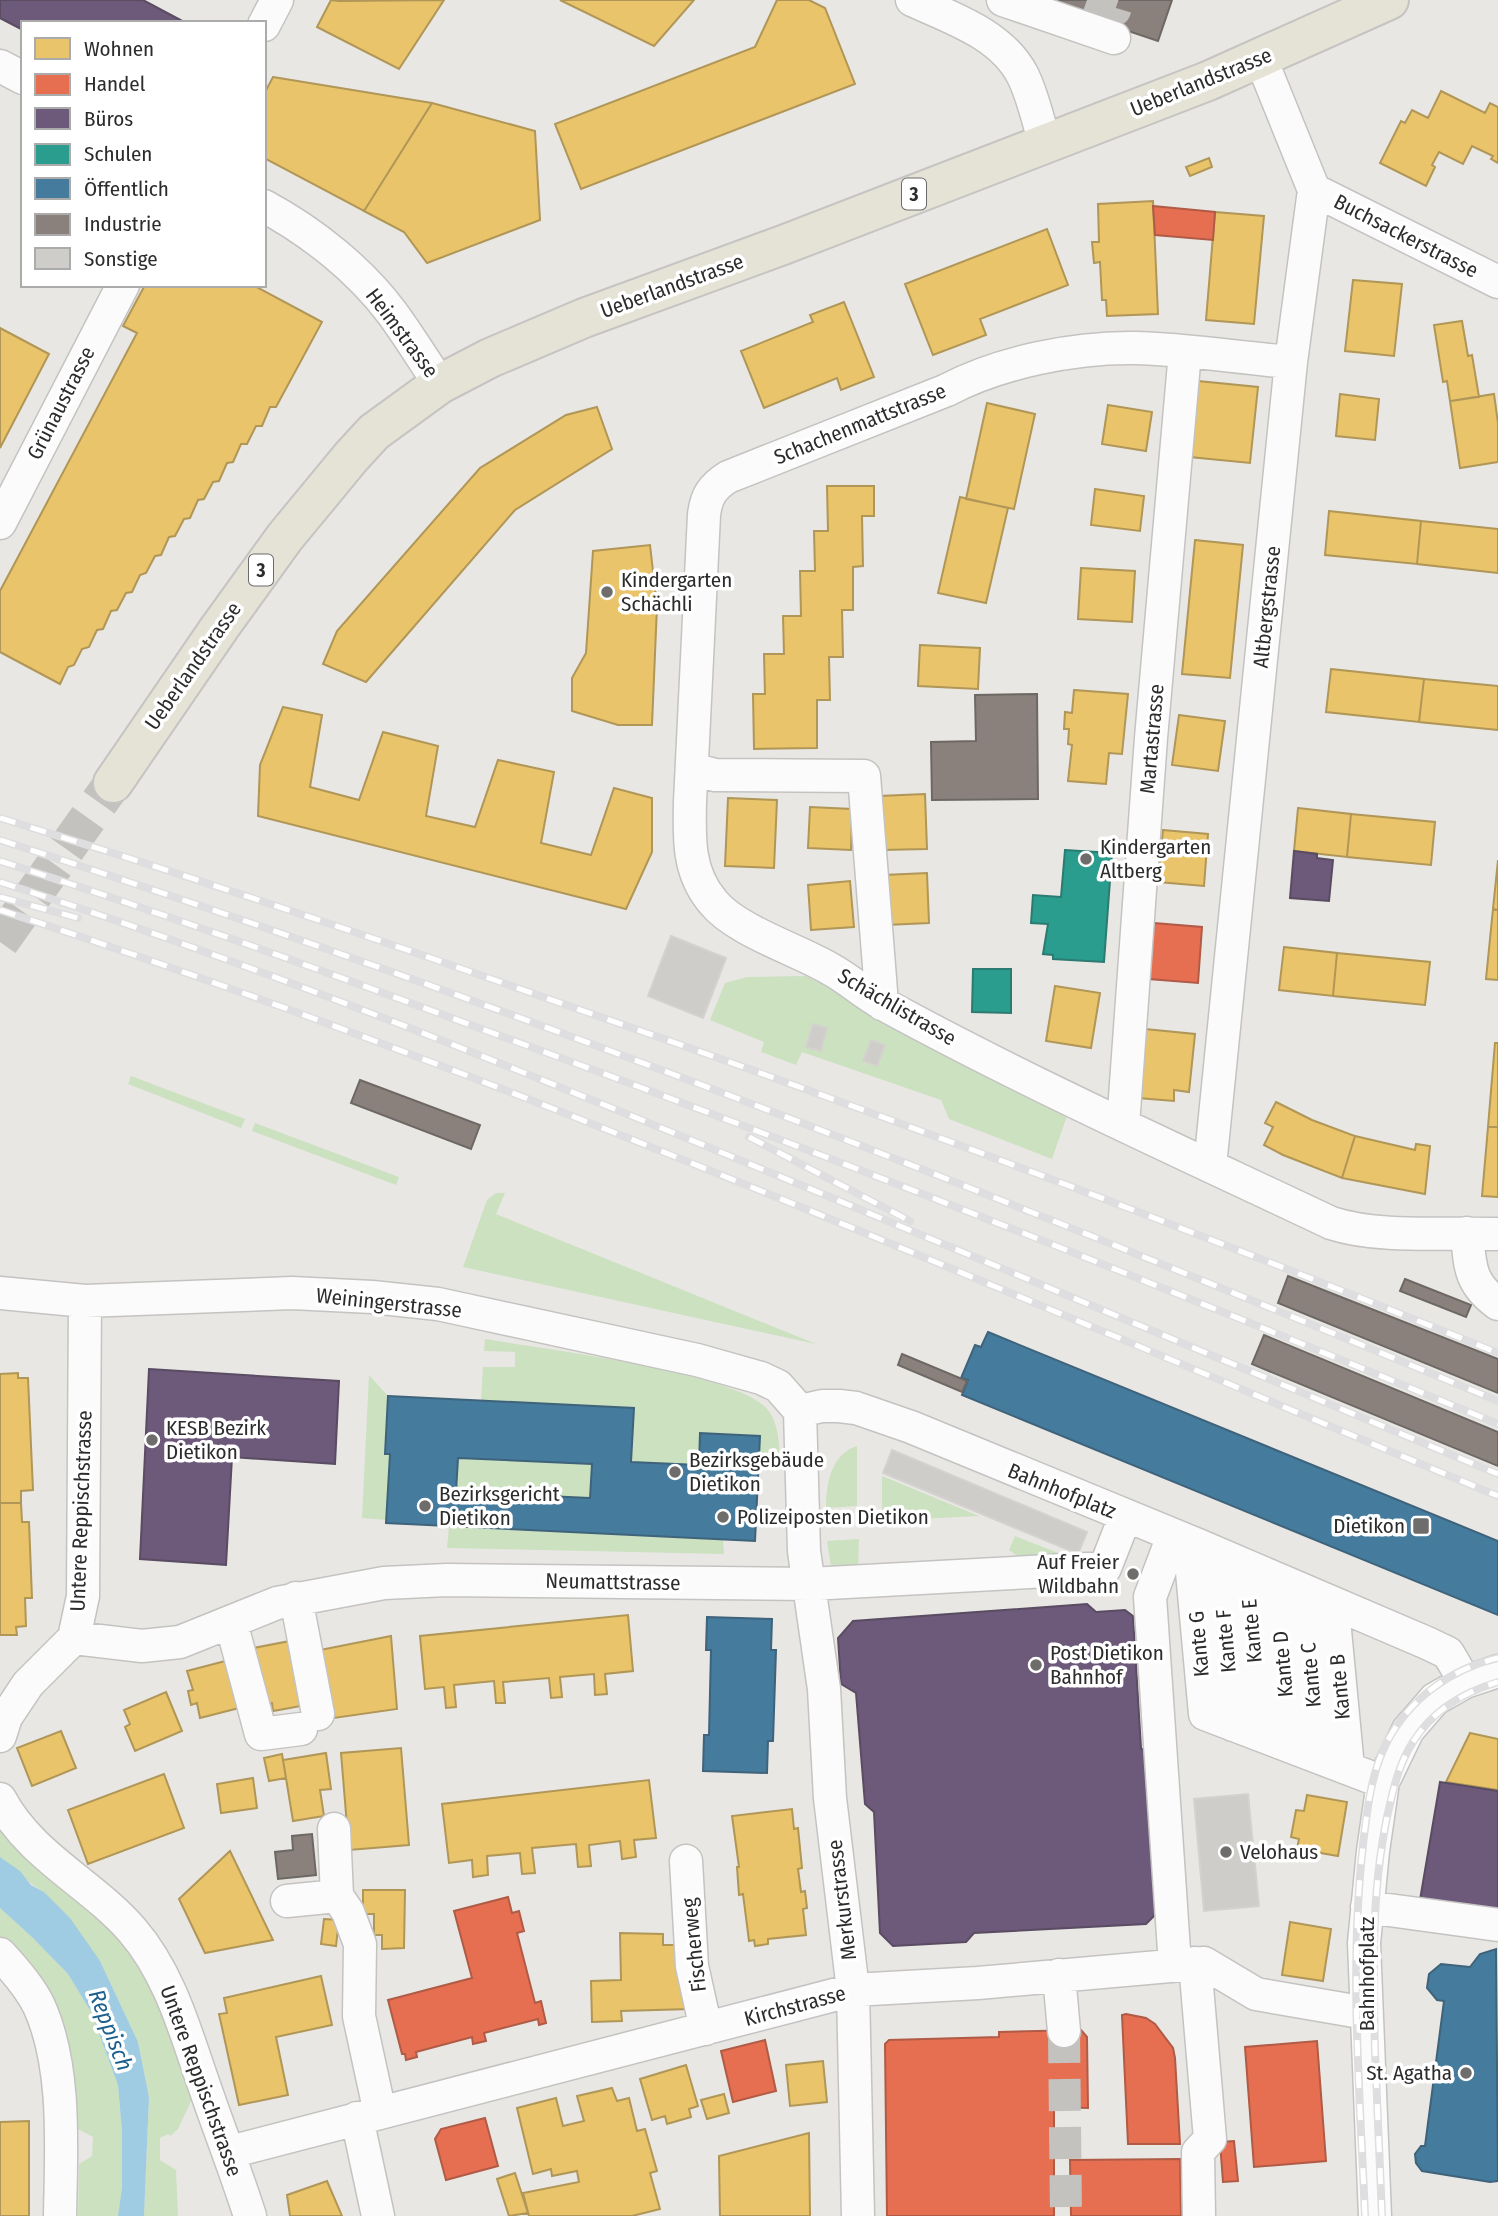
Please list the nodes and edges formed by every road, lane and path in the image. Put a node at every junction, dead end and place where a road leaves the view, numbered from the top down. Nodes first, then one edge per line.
1 (277, 0) edge
2 (913, 0) edge
3 (989, 0) edge
4 (1003, 0) edge
5 (1389, 0) edge
6 (266, 21) edge
7 (967, 25) junction
8 (1114, 38) dead end
9 (1261, 59) junction
10 (0, 66) edge
11 (21, 77) edge
12 (1045, 143) junction
13 (1314, 190) junction
14 (266, 207) edge
15 (1498, 282) edge
16 (122, 287) edge
17 (1185, 352) junction
18 (1291, 362) junction
19 (440, 384) junction
20 (0, 523) edge
21 (692, 769) junction
22 (113, 783) tunnel mouth
23 (882, 1004) junction
24 (1124, 1125) junction
25 (1210, 1166) junction
26 (1483, 1233) edge
27 (0, 1293) edge
28 (85, 1301) junction
29 (1498, 1304) edge
30 (800, 1411) junction
31 (1125, 1517) junction
32 (1186, 1540) junction
33 (1254, 1570) junction
34 (810, 1584) junction
35 (1311, 1594) junction
36 (296, 1598) junction
37 (1339, 1607) junction
38 (231, 1622) junction
39 (74, 1639) junction
40 (1498, 1671) edge
41 (1465, 1682) junction
42 (1246, 1730) junction
43 (0, 1736) edge
44 (1290, 1746) junction
45 (1319, 1757) junction
46 (1348, 1768) junction
47 (1383, 1782) junction
48 (0, 1800) edge
49 (334, 1829) dead end
50 (686, 1861) dead end
51 (337, 1896) junction
52 (287, 1901) dead end
53 (1367, 1907) junction
54 (1498, 1925) edge
55 (0, 1954) edge
56 (1185, 1964) junction
57 (1059, 1975) junction
58 (853, 1990) junction
59 (1366, 2013) junction
60 (706, 2029) junction
61 (1064, 2031) tunnel mouth
62 (369, 2115) junction
63 (230, 2152) junction
64 (60, 2216) edge
65 (250, 2216) edge
66 (378, 2216) edge
67 (858, 2216) edge
68 (1199, 2216) edge
69 (1375, 2216) edge

1 - 6 street
2 - 7 street
3 - 7 street
4 - 8 street
5 - 9 main road, Ueberlandstrasse / 3
7 - 12 street
9 - 12 main road, Ueberlandstrasse / 3
9 - 13 street, Altbergstrasse
10 - 11 street
12 - 19 main road, Ueberlandstrasse / 3
13 - 15 street, Buchsackerstrasse
13 - 18 street, Altbergstrasse
14 - 19 street, Heimstrasse
16 - 20 street, Grünaustrasse
17 - 18 street, Schachenmattstrasse
17 - 21 street, Schachenmattstrasse
17 - 24 street, Martastrasse
18 - 25 street, Altbergstrasse
19 - 22 main road, Ueberlandstrasse / 3
21 - 23 street, Schächlistrasse
21 - 23 street
23 - 24 street, Schächlistrasse
24 - 25 street, Schächlistrasse
25 - 26 street
26 - 29 street
27 - 28 street, Weiningerstrasse
28 - 30 street, Weiningerstrasse
28 - 39 street, Untere Reppischstrasse
30 - 31 street, Bahnhofplatz
30 - 34 street
31 - 32 street, Bahnhofplatz
31 - 34 street, Neumattstrasse
32 - 33 street, Bahnhofplatz
32 - 42 street, Kante G
32 - 56 street
33 - 35 street, Bahnhofplatz
33 - 42 street, Kante F
33 - 44 street, Kante D
34 - 36 street, Neumattstrasse
34 - 58 street, Merkurstrasse
35 - 37 street, Bahnhofplatz
35 - 45 street, Kante C
36 - 38 street, Neumattstrasse
36 - 38 street
37 - 41 street, Bahnhofplatz
37 - 46 street, Kante B
38 - 39 street, Neumattstrasse
39 - 43 street, Untere Reppischstrasse
40 - 41 street, Bahnhofplatz
41 - 47 street, Bahnhofplatz
42 - 44 street
44 - 45 street
45 - 46 street
46 - 47 street
47 - 53 street, Bahnhofplatz
48 - 63 street, Untere Reppischstrasse
49 - 51 street
50 - 60 street, Fischerweg
51 - 52 street
51 - 62 street
53 - 54 street
53 - 59 street, Bahnhofplatz
55 - 64 street
56 - 57 street, Kirchstrasse
56 - 59 street, Kirchstrasse
56 - 68 street
57 - 58 street, Kirchstrasse
57 - 61 street
58 - 60 street, Kirchstrasse
58 - 67 street, Merkurstrasse
59 - 69 street, Bahnhofplatz
60 - 62 street, Kirchstrasse
62 - 63 street, Kirchstrasse
62 - 66 street
63 - 65 street, Untere Reppischstrasse

